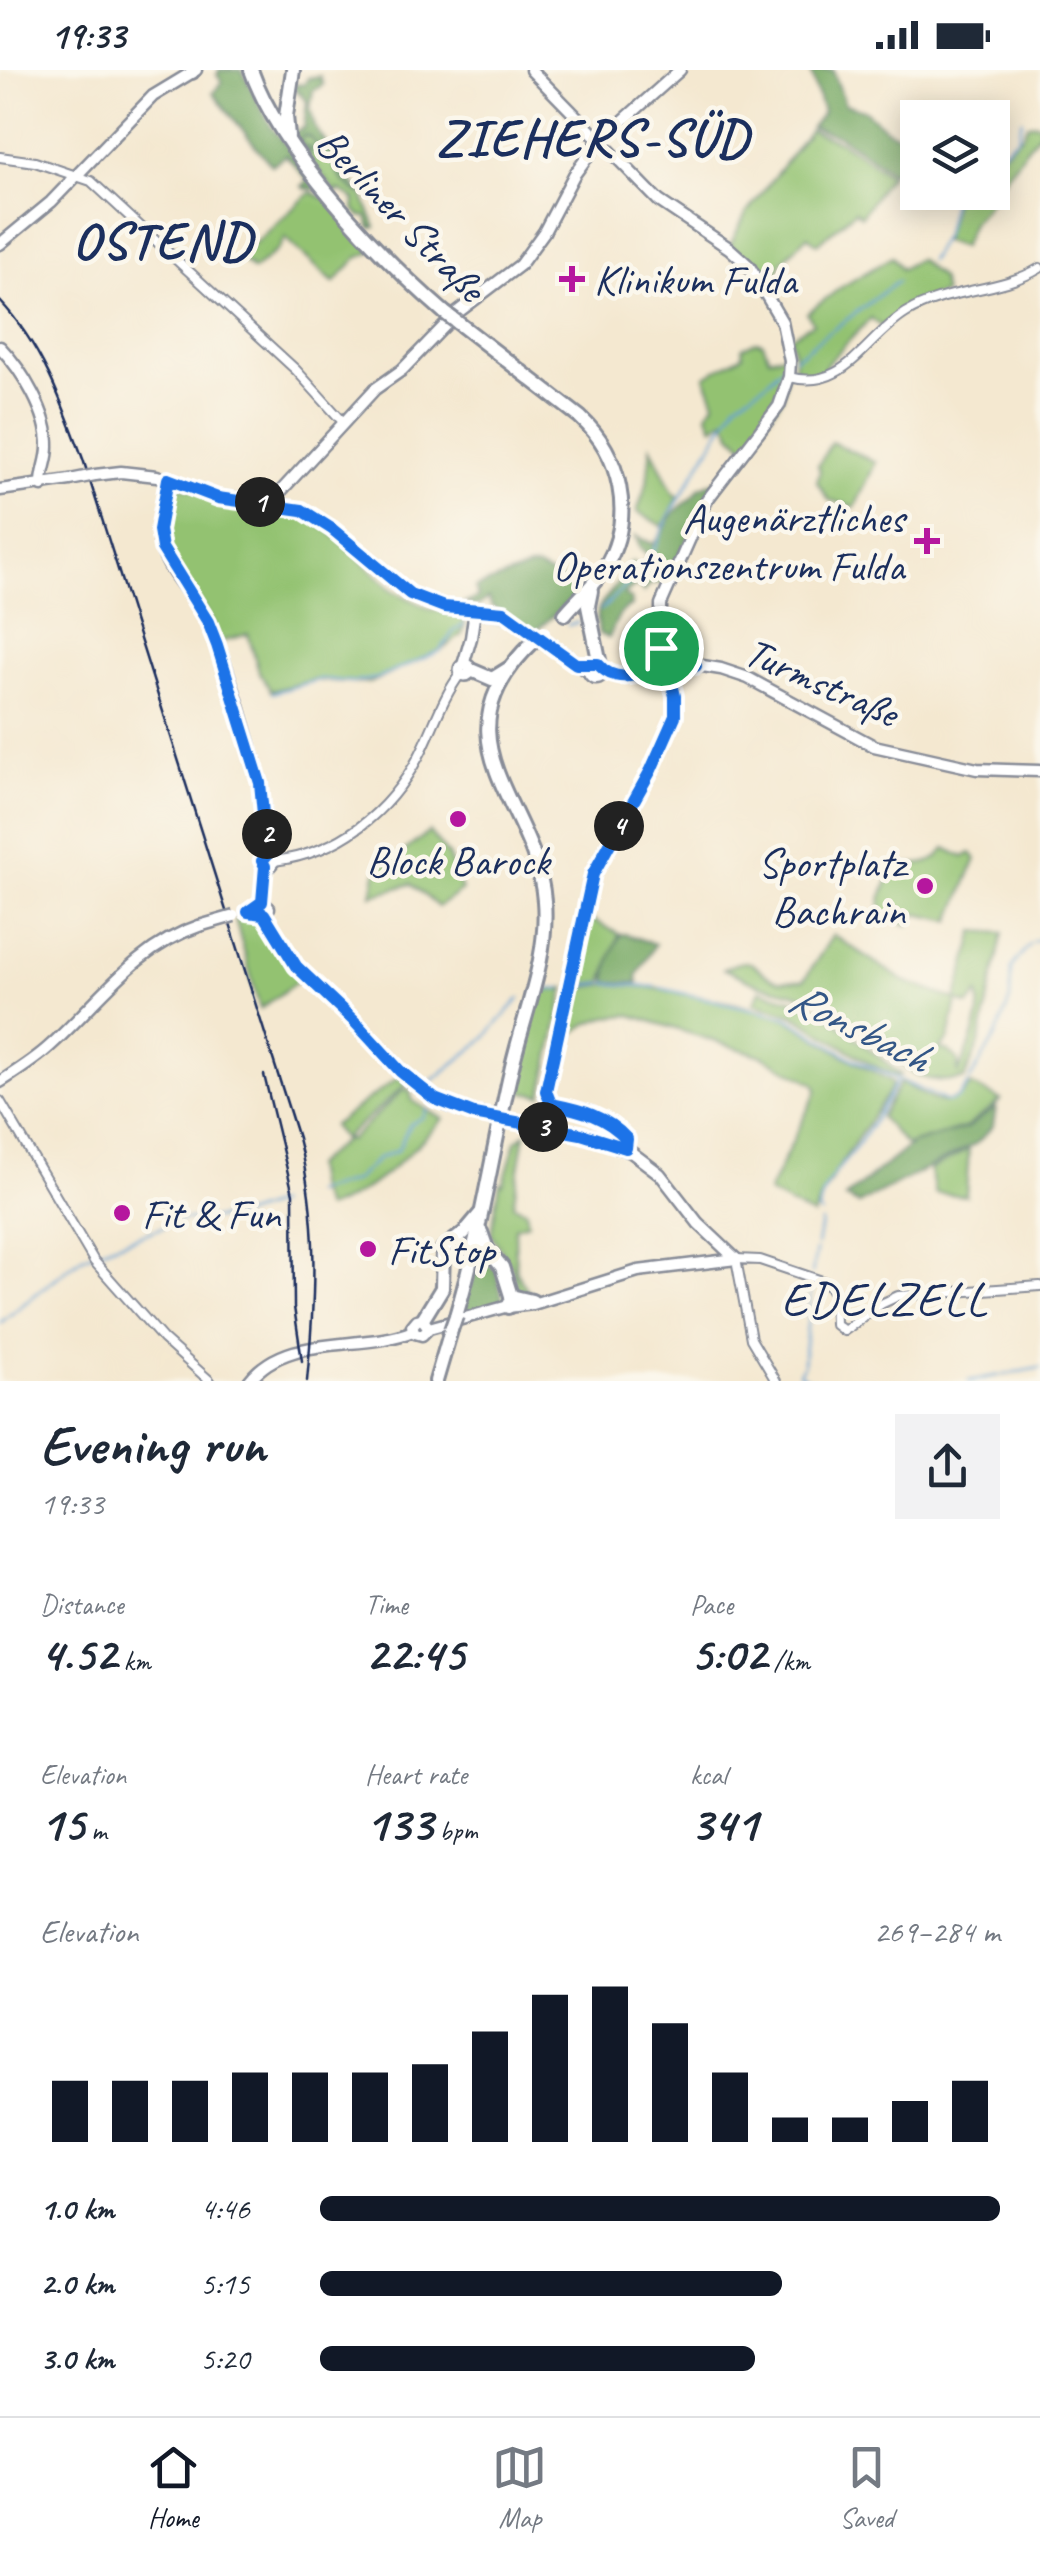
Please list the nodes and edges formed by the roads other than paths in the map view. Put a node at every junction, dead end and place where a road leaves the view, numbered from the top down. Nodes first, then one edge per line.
1 (251, 70) edge
2 (531, 70) edge
3 (680, 70) edge
4 (193, 71) edge
5 (293, 71) edge
6 (261, 96) junction
7 (289, 96) junction
8 (604, 143) junction
9 (290, 144) junction
10 (0, 157) edge
11 (78, 175) junction
12 (0, 244) edge
13 (1040, 268) edge
14 (453, 316) junction
15 (0, 347) edge
16 (788, 377) junction
17 (533, 380) junction
18 (344, 424) junction
19 (46, 467) junction
20 (168, 479) junction
21 (66, 481) junction
22 (44, 486) junction
23 (0, 490) edge
24 (274, 504) junction
25 (591, 591) junction
26 (561, 616) junction
27 (474, 619) junction
28 (592, 627) junction
29 (530, 636) junction
30 (661, 648) junction
31 (667, 667) junction
32 (510, 668) junction
33 (596, 668) junction
34 (466, 669) junction
35 (654, 670) junction
36 (494, 702) junction
37 (1040, 771) edge
38 (268, 862) junction
39 (261, 911) junction
40 (0, 1080) edge
41 (0, 1101) edge
42 (626, 1148) junction
43 (481, 1218) junction
44 (445, 1246) junction
45 (736, 1259) junction
46 (472, 1260) junction
47 (467, 1282) junction
48 (1040, 1286) edge
49 (537, 1301) joint
50 (509, 1302) junction
51 (427, 1320) junction
52 (210, 1381) edge
53 (249, 1381) edge
54 (436, 1381) edge
55 (776, 1381) edge

1 - 6 highway, Berliner Straße
2 - 8 main road
3 - 8 main road
4 - 11 main road
5 - 7 highway
6 - 7 highway
6 - 9 highway, Berliner Straße
7 - 9 highway
8 - 14 main road
8 - 16 main road
9 - 14 highway, Berliner Straße
10 - 11 street
11 - 12 main road
11 - 18 street
13 - 16 street
14 - 17 highway, Berliner Straße
14 - 18 main road
15 - 19 main road
16 - 30 main road
17 - 25 highway, Berliner Straße
17 - 26 highway, Berliner Straße
18 - 24 main road
19 - 21 main road
19 - 22 main road
20 - 21 main road, bridge
20 - 24 main road
20 - 38 main road
21 - 22 main road
22 - 23 main road
24 - 27 main road
25 - 26 highway, Berliner Straße
25 - 28 highway
26 - 28 highway
26 - 29 highway, Berliner Straße, bridge
27 - 29 main road
27 - 34 main road
28 - 33 highway
29 - 32 highway, Berliner Straße
29 - 33 main road
30 - 31 main road
30 - 35 main road
31 - 33 main road, Turmstraße
31 - 35 main road, Turmstraße
31 - 37 main road, Turmstraße
31 - 42 main road
32 - 34 highway
32 - 36 highway, Berliner Straße
33 - 35 main road, Turmstraße
34 - 36 highway
34 - 38 street
36 - 43 highway, Berliner Straße
38 - 39 main road
39 - 40 main road, bridge
39 - 42 main road, bridge
41 - 52 street
42 - 45 main road
43 - 44 highway
43 - 46 highway, Berliner Straße
43 - 50 highway
44 - 46 highway
44 - 51 highway
45 - 48 street
45 - 49 main road
45 - 55 street
46 - 47 highway, Berliner Straße
47 - 50 highway
47 - 54 highway, Berliner Straße, bridge
49 - 50 highway
50 - 51 main road
51 - 53 main road

